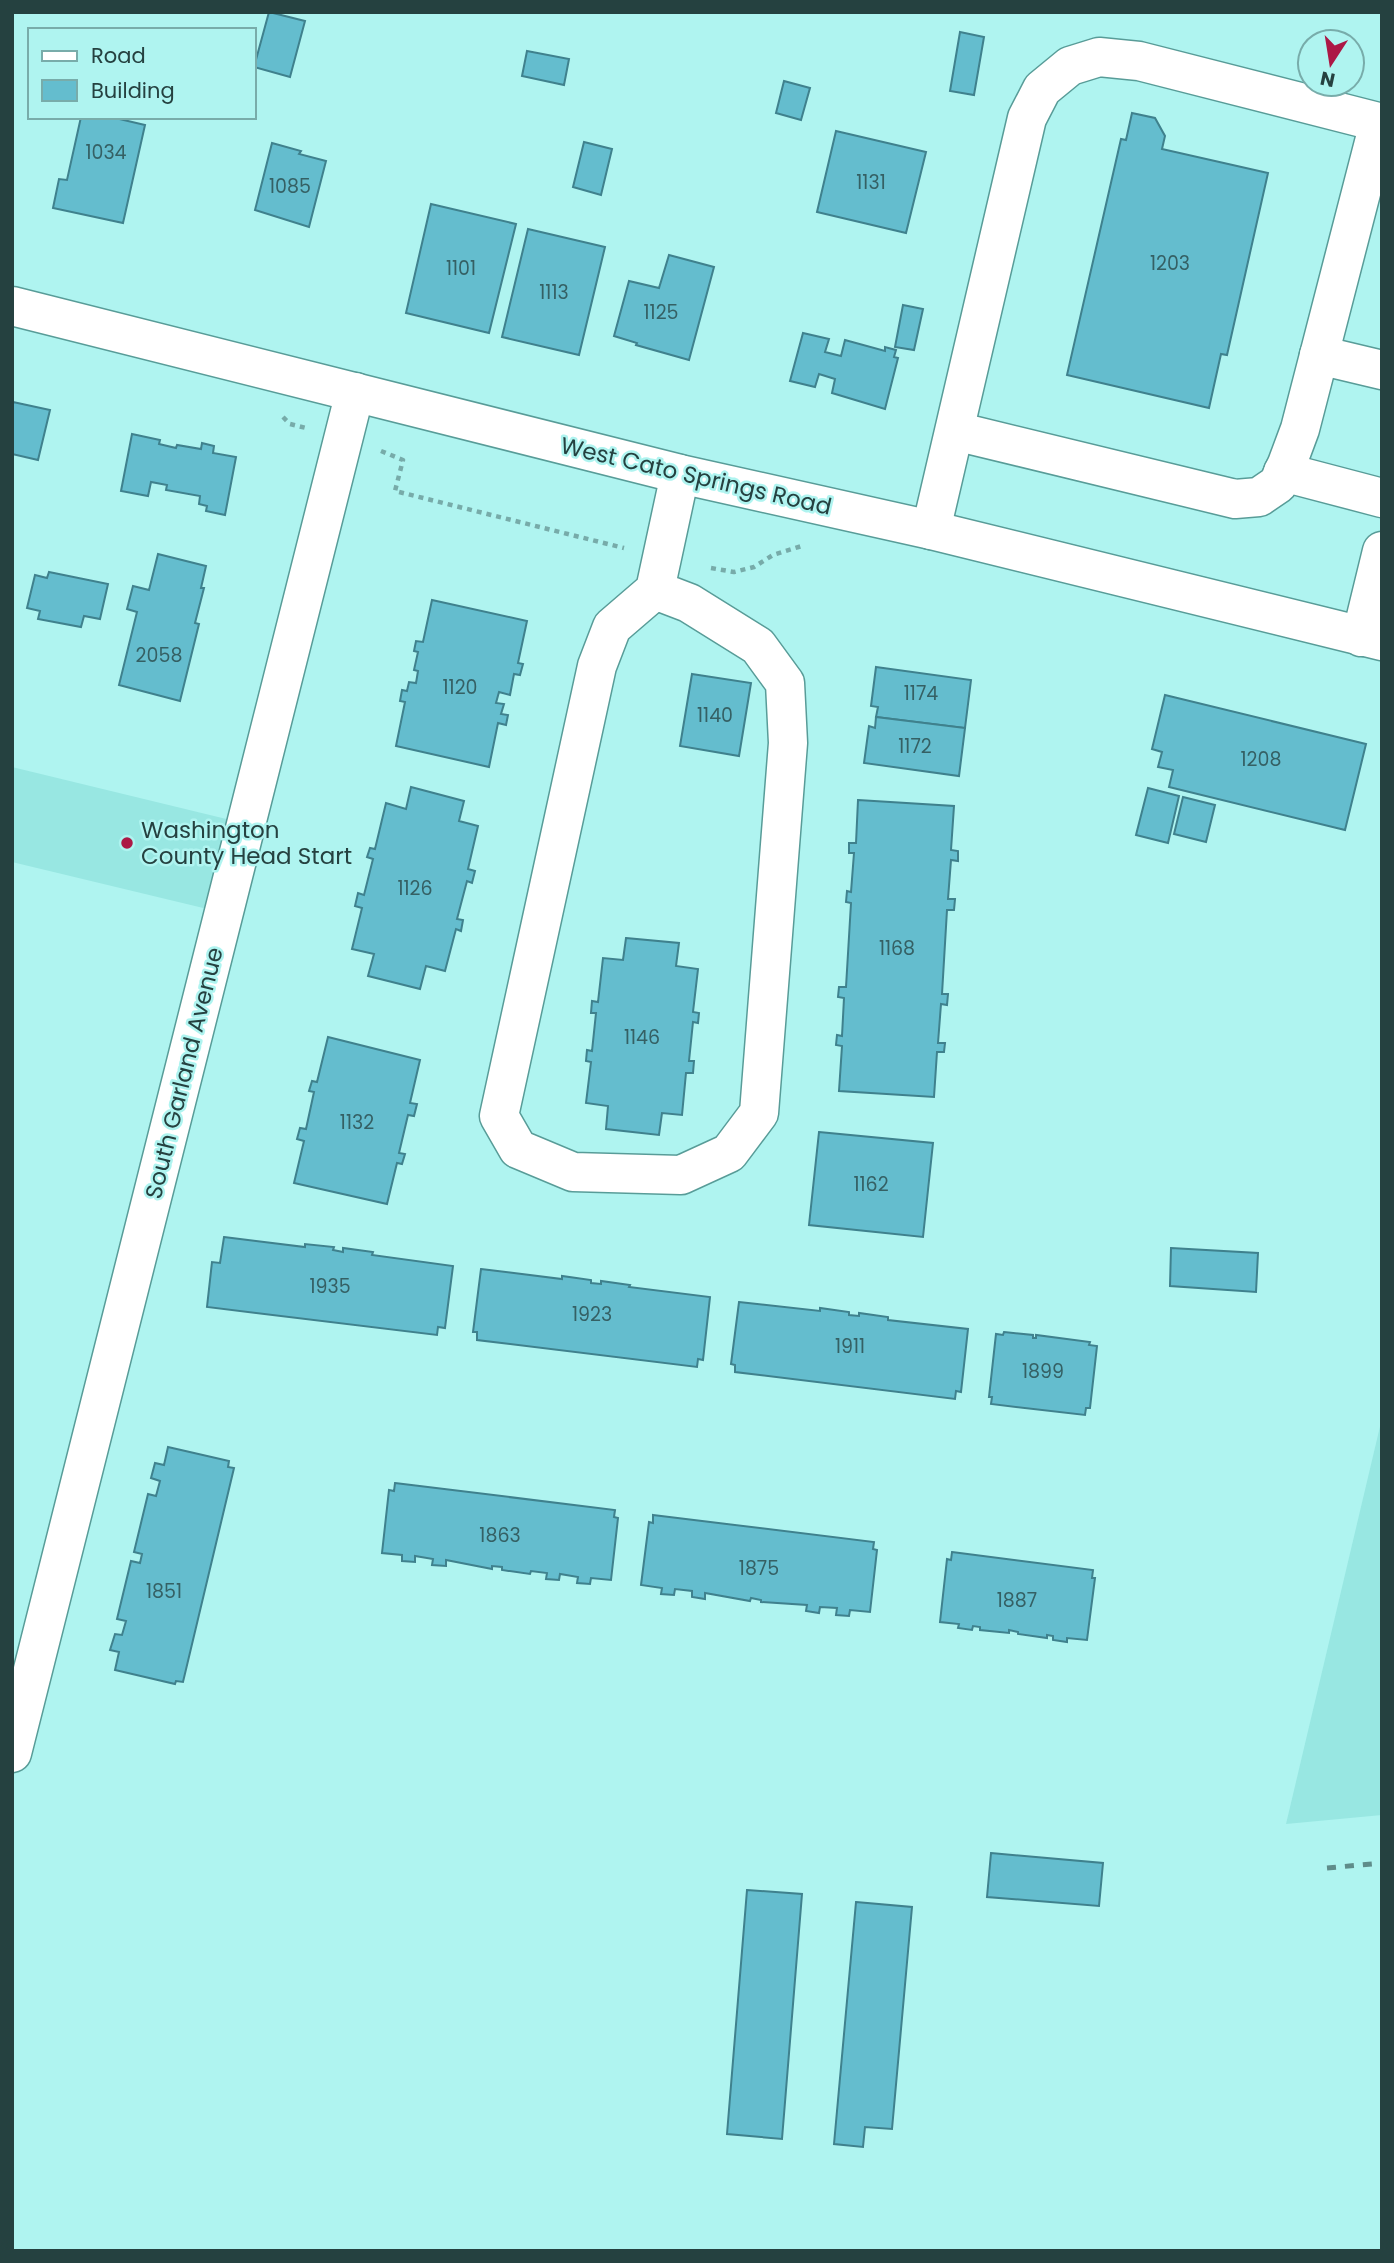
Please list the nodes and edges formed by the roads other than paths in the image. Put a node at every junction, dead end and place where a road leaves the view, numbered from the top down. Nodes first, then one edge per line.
1 (1380, 123) edge
2 (12, 306) edge
3 (1319, 355) junction
4 (1382, 370) edge
5 (355, 392) junction
6 (955, 431) junction
7 (1283, 472) junction
8 (680, 474) junction
9 (1382, 498) edge
10 (931, 530) junction
11 (1382, 551) edge
12 (655, 590) junction
13 (1371, 639) edge
14 (12, 1753) edge

1 - 3 street
1 - 6 street
2 - 5 street, West Cato Springs Road
3 - 4 street
3 - 7 street
5 - 8 street, West Cato Springs Road
5 - 14 street, South Garland Avenue
6 - 7 street
6 - 10 street
7 - 9 street
8 - 10 street, West Cato Springs Road
8 - 12 street
10 - 13 street, West Cato Springs Road
11 - 13 street
12 - 12 street

